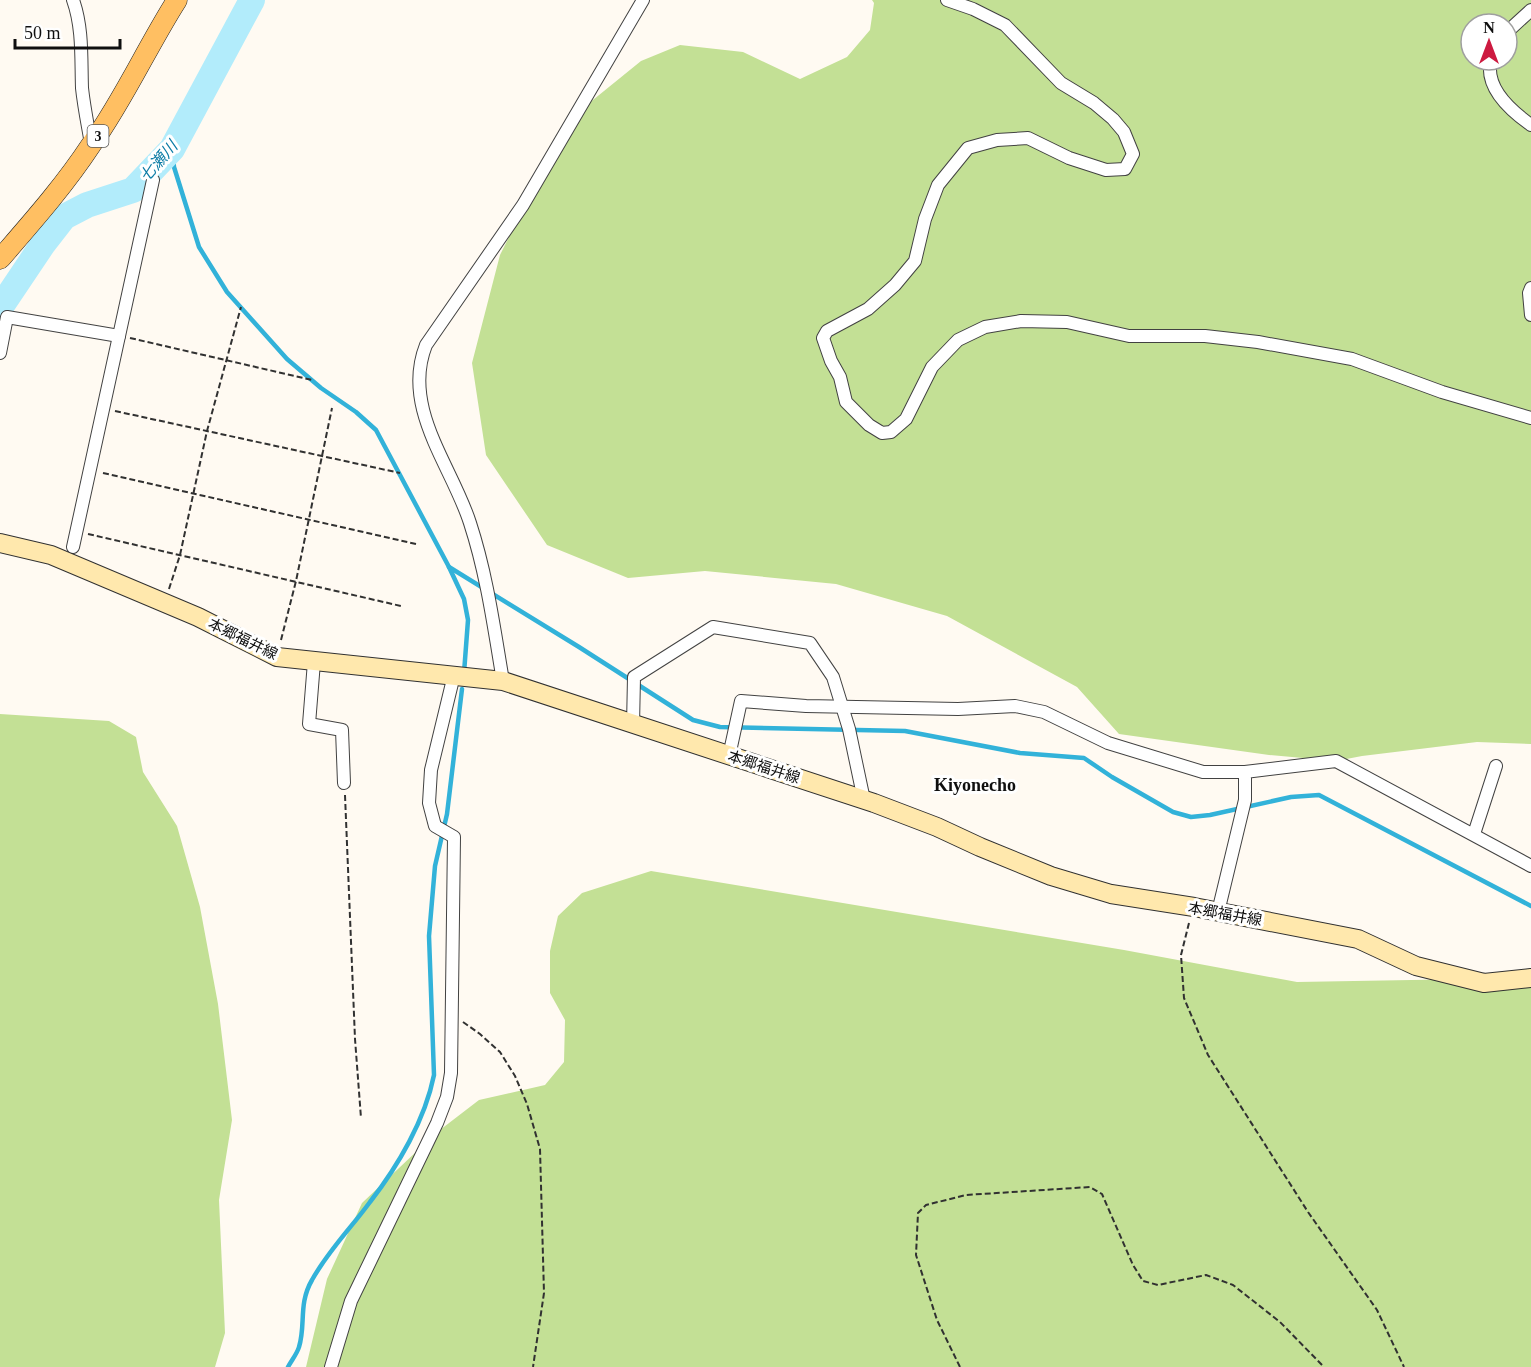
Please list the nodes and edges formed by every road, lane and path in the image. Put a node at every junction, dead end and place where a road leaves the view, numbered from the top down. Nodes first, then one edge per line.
1 (73, 0) edge
2 (177, 0) edge
3 (643, 0) edge
4 (947, 0) edge
5 (1531, 10) edge
6 (1519, 21) edge
7 (1490, 72) edge
8 (1531, 125) edge
9 (92, 145) junction
10 (153, 180) dead end
11 (0, 259) edge
12 (1531, 288) edge
13 (241, 307) dead end
14 (5, 315) edge
15 (1531, 315) edge
16 (119, 336) junction
17 (0, 353) edge
18 (227, 360) junction
19 (312, 380) dead end
20 (103, 408) junction
21 (332, 408) dead end
22 (1531, 418) edge
23 (207, 431) junction
24 (322, 456) junction
25 (89, 470) junction
26 (400, 473) dead end
27 (193, 493) junction
28 (308, 520) junction
29 (76, 531) junction
30 (0, 543) edge
31 (416, 544) dead end
32 (73, 548) dead end
33 (180, 555) junction
34 (296, 581) junction
35 (165, 603) junction
36 (401, 606) dead end
37 (277, 657) junction
38 (314, 662) junction
39 (454, 675) junction
40 (503, 681) junction
41 (842, 706) junction
42 (633, 724) junction
43 (729, 756) junction
44 (1496, 766) dead end
45 (1245, 772) junction
46 (344, 783) joint
47 (864, 800) junction
48 (1474, 834) junction
49 (1531, 866) edge
50 (1194, 908) junction
51 (1218, 912) junction
52 (1531, 978) edge
53 (453, 1014) junction
54 (361, 1118) dead end
55 (331, 1367) edge
56 (533, 1367) edge
57 (960, 1367) edge
58 (1324, 1367) edge
59 (1404, 1367) edge

1 - 9 street
2 - 9 main road, 3
3 - 40 street
4 - 22 street
5 - 6 street
7 - 8 street
9 - 11 main road, 3
10 - 16 street
12 - 15 street
13 - 18 path
14 - 16 street
14 - 17 street
16 - 18 path
16 - 20 street
18 - 19 path
18 - 23 path
20 - 23 path
20 - 25 street
21 - 24 path
23 - 24 path
23 - 27 path
24 - 26 path
24 - 28 path
25 - 27 path
25 - 29 street
27 - 28 path
27 - 33 path
28 - 31 path
28 - 34 path
29 - 32 street
29 - 33 path
30 - 35 main road, 本郷福井線
33 - 34 path
33 - 35 path
34 - 36 path
34 - 37 path
35 - 37 main road, 本郷福井線
37 - 38 main road, 本郷福井線
38 - 39 main road, 本郷福井線
38 - 46 street
39 - 40 main road, 本郷福井線
39 - 53 street
40 - 42 main road, 本郷福井線
41 - 42 street
41 - 43 street
41 - 45 street
41 - 47 street
42 - 43 main road, 本郷福井線
43 - 47 main road, 本郷福井線
44 - 48 street
45 - 48 street
45 - 51 street
46 - 54 path
47 - 50 main road, 本郷福井線
48 - 49 street
50 - 51 main road, 本郷福井線
50 - 59 path
51 - 52 main road, 本郷福井線
53 - 55 street
53 - 56 path
57 - 58 path

